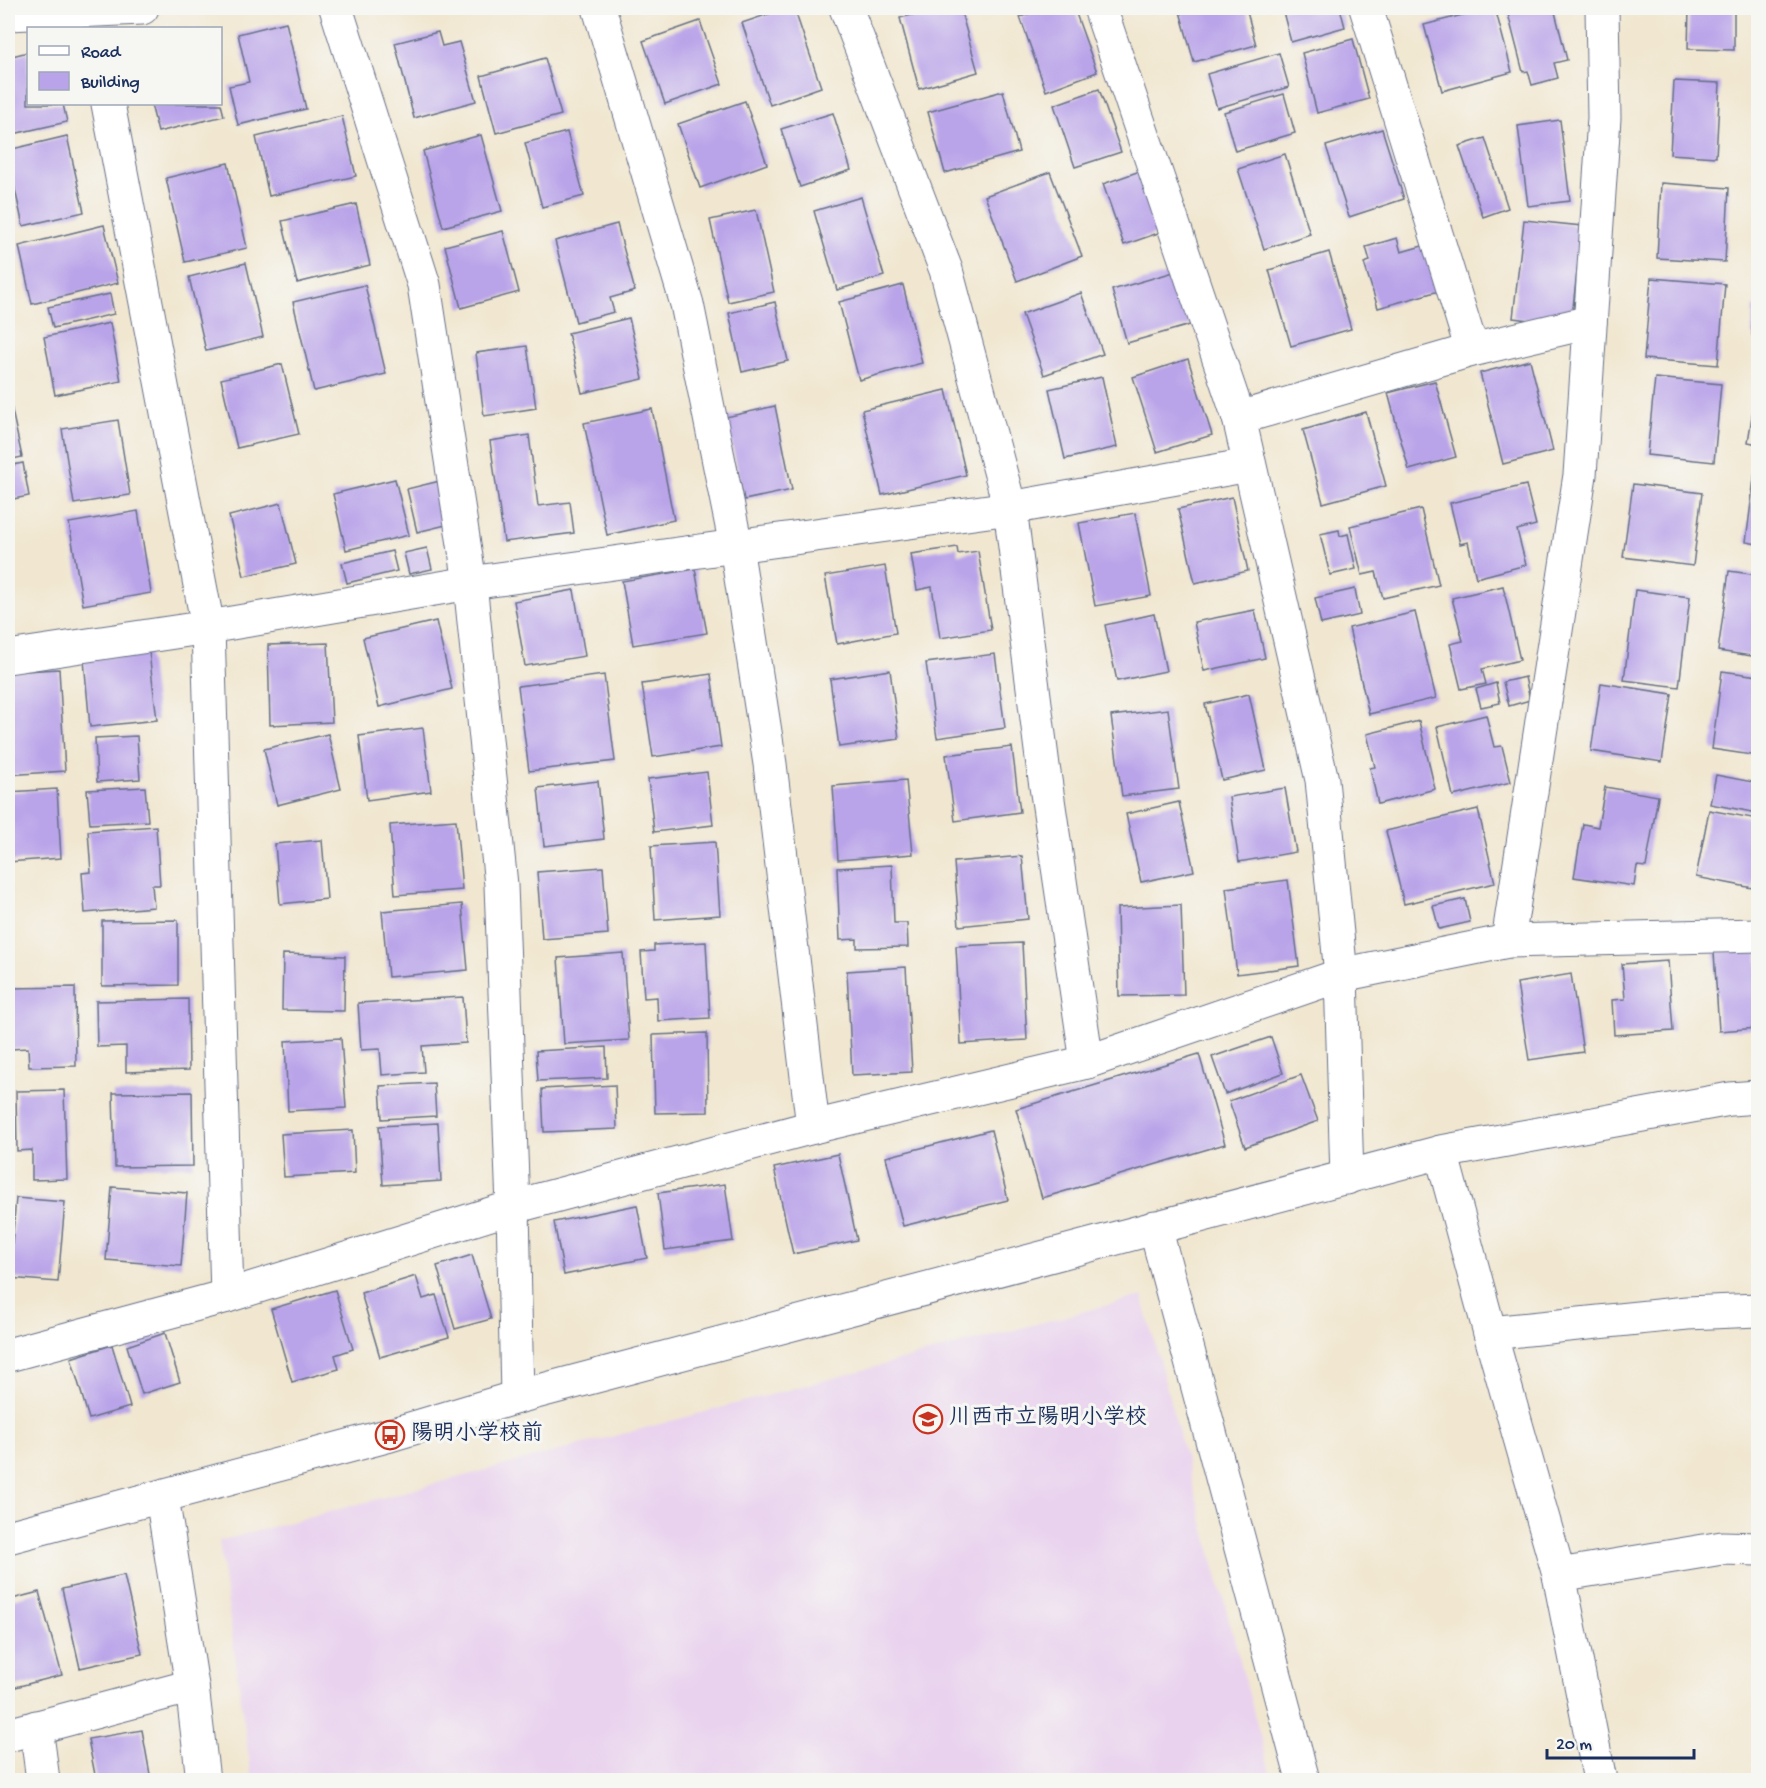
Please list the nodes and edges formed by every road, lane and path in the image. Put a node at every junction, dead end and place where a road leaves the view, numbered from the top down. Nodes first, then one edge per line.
1 (142, 8) edge
2 (336, 8) edge
3 (599, 8) edge
4 (846, 8) edge
5 (1100, 8) edge
6 (1366, 8) edge
7 (1602, 8) edge
8 (8, 14) edge
9 (92, 19) edge
10 (108, 105) edge
11 (1590, 322) junction
12 (1472, 350) junction
13 (1239, 418) junction
14 (1249, 465) junction
15 (1010, 508) junction
16 (736, 546) junction
17 (470, 583) junction
18 (208, 627) junction
19 (8, 657) edge
20 (1758, 935) edge
21 (1508, 941) junction
22 (1341, 975) junction
23 (1087, 1062) junction
24 (1758, 1097) edge
25 (813, 1127) junction
26 (1441, 1152) junction
27 (1347, 1178) junction
28 (513, 1207) junction
29 (1155, 1227) junction
30 (227, 1296) junction
31 (1758, 1310) edge
32 (1490, 1334) junction
33 (8, 1355) edge
34 (517, 1397) junction
35 (162, 1497) junction
36 (8, 1537) edge
37 (1758, 1549) edge
38 (1559, 1575) junction
39 (192, 1686) junction
40 (22, 1731) edge
41 (43, 1780) edge
42 (203, 1780) edge
43 (1304, 1780) edge
44 (1600, 1780) edge

1 - 9 street
2 - 17 street
3 - 16 street
4 - 15 street
5 - 13 street
6 - 12 street
7 - 11 street
8 - 9 street
10 - 18 street
11 - 12 street
11 - 21 street
12 - 13 street
13 - 14 street
14 - 15 street
14 - 22 street
15 - 16 street
15 - 23 street
16 - 17 street
16 - 25 street
17 - 18 street
17 - 28 street
18 - 19 street
18 - 30 street
20 - 21 street
21 - 22 street
22 - 23 street
22 - 27 street
23 - 25 street
24 - 26 street
25 - 28 street
26 - 27 street
26 - 32 street
27 - 29 street
28 - 30 street
28 - 34 street
29 - 34 street
29 - 43 street
30 - 33 street
31 - 32 street
32 - 38 street
34 - 35 street
35 - 36 street
35 - 39 street
37 - 38 street
38 - 44 street
39 - 40 street
39 - 42 street
40 - 41 street

